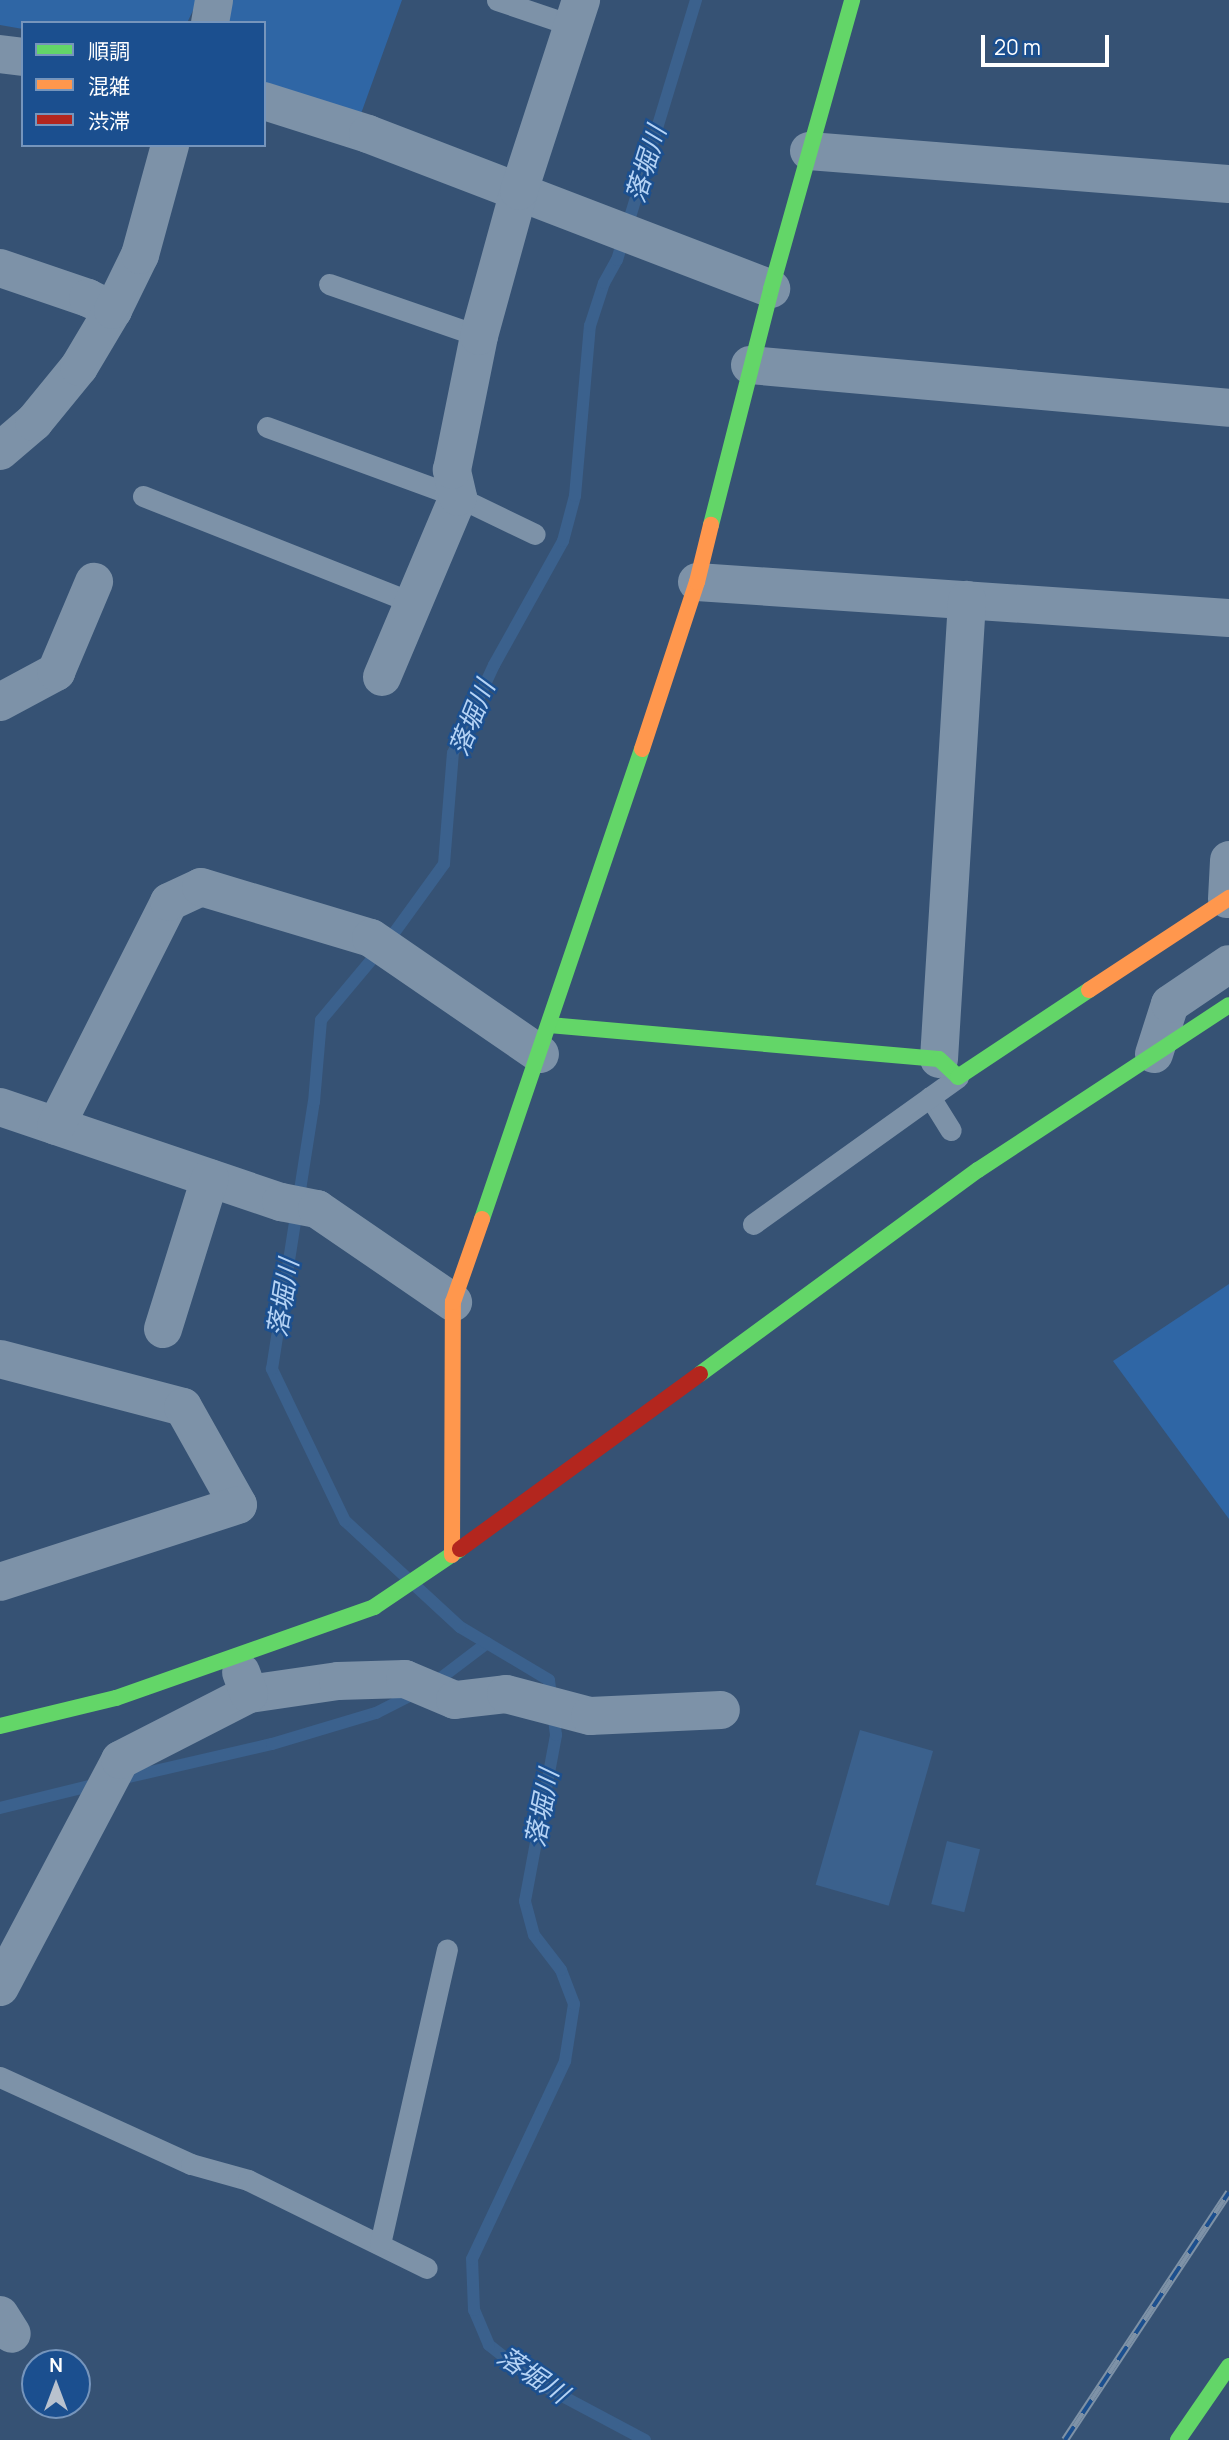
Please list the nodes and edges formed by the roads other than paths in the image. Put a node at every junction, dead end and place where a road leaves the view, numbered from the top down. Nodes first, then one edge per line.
1 (214, 0) edge
2 (497, 0) edge
3 (852, 0) edge
4 (577, 13) edge
5 (210, 21) edge
6 (0, 54) edge
7 (21, 57) edge
8 (266, 102) edge
9 (169, 147) edge
10 (809, 151) junction
11 (1229, 184) edge
12 (519, 191) junction
13 (0, 268) edge
14 (329, 284) dead end
15 (771, 289) junction
16 (113, 310) junction
17 (479, 336) junction
18 (750, 365) junction
19 (1229, 408) edge
20 (267, 427) dead end
21 (0, 451) edge
22 (143, 496) dead end
23 (458, 497) junction
24 (535, 534) dead end
25 (94, 582) dead end
26 (697, 582) junction
27 (967, 600) junction
28 (414, 603) junction
29 (1229, 618) edge
30 (382, 677) dead end
31 (0, 702) edge
32 (1229, 860) edge
33 (1228, 899) edge
34 (1229, 964) edge
35 (1229, 1005) edge
36 (545, 1039) junction
37 (1154, 1055) junction
38 (949, 1068) junction
39 (930, 1097) junction
40 (0, 1107) edge
41 (56, 1126) junction
42 (965, 1151) junction
43 (210, 1178) junction
44 (753, 1224) dead end
45 (453, 1302) junction
46 (163, 1329) dead end
47 (0, 1359) edge
48 (453, 1555) junction
49 (0, 1582) edge
50 (236, 1657) junction
51 (248, 1694) junction
52 (721, 1710) dead end
53 (0, 1726) edge
54 (447, 1950) dead end
55 (0, 1987) edge
56 (0, 2077) edge
57 (380, 2244) junction
58 (427, 2268) dead end
59 (1229, 2366) edge
60 (1178, 2440) edge

1 - 5 street
2 - 4 lane
3 - 10 street
4 - 12 street
6 - 7 street
8 - 12 street
9 - 16 street
10 - 11 street
10 - 15 street
12 - 15 street
12 - 17 street
13 - 16 street
14 - 17 lane
15 - 18 street
16 - 21 street
17 - 23 street
18 - 19 street
18 - 26 street
20 - 23 lane
22 - 28 lane
23 - 24 lane
23 - 28 street
25 - 31 street
26 - 27 street
26 - 36 street
27 - 29 street
27 - 38 street
28 - 30 street
32 - 33 street
33 - 38 street
34 - 37 street
35 - 37 street
36 - 38 street
36 - 41 street
36 - 45 street
37 - 42 street
38 - 39 lane
39 - 42 lane
39 - 44 lane
40 - 41 street
41 - 43 street
42 - 48 street
43 - 45 street
43 - 46 street
45 - 48 street
47 - 49 street
48 - 50 street
50 - 51 street
50 - 53 street
51 - 52 street
51 - 55 street
54 - 57 lane
56 - 57 lane
57 - 58 lane
59 - 60 street

